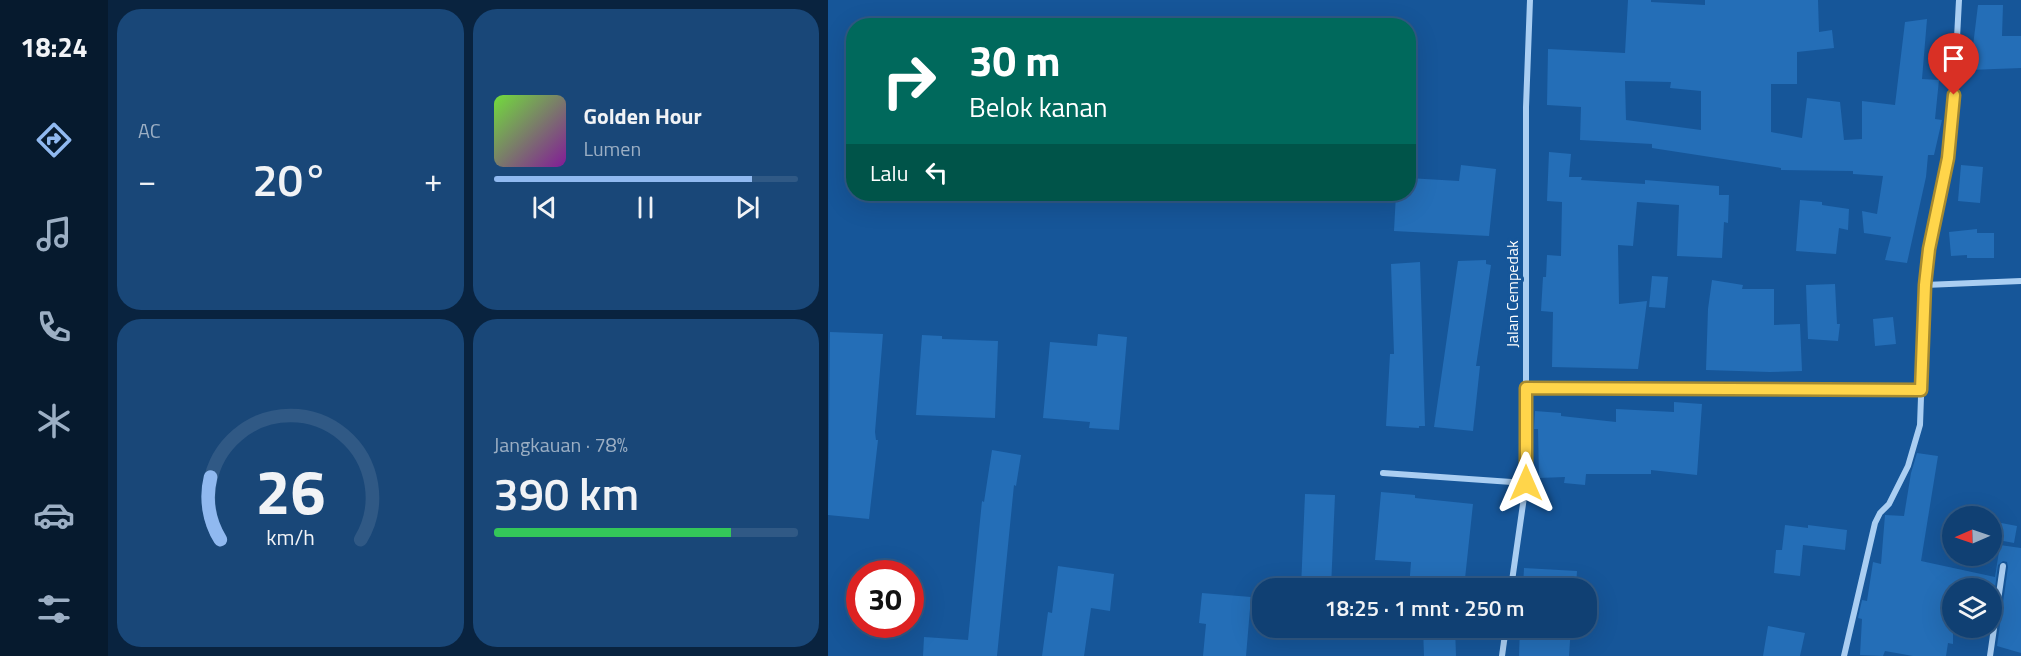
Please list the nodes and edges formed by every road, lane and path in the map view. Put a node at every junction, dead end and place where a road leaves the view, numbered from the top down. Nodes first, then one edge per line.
1 (1530, 0) edge
2 (1959, 0) edge
3 (2021, 281) edge
4 (1925, 285) junction
5 (1526, 388) junction
6 (1921, 390) junction
7 (1383, 473) dead end
8 (1526, 483) junction
9 (2003, 566) dead end
10 (1512, 578) edge
11 (1504, 638) edge
12 (1502, 656) edge
13 (1844, 656) edge
14 (1990, 656) edge

1 - 5 street, Jalan Cempedak
2 - 4 street
3 - 4 street
4 - 6 street
5 - 6 street
5 - 8 street, Jalan Cempedak
6 - 13 street
7 - 8 street
8 - 10 street, Jalan Cempedak
9 - 14 street
11 - 12 street

